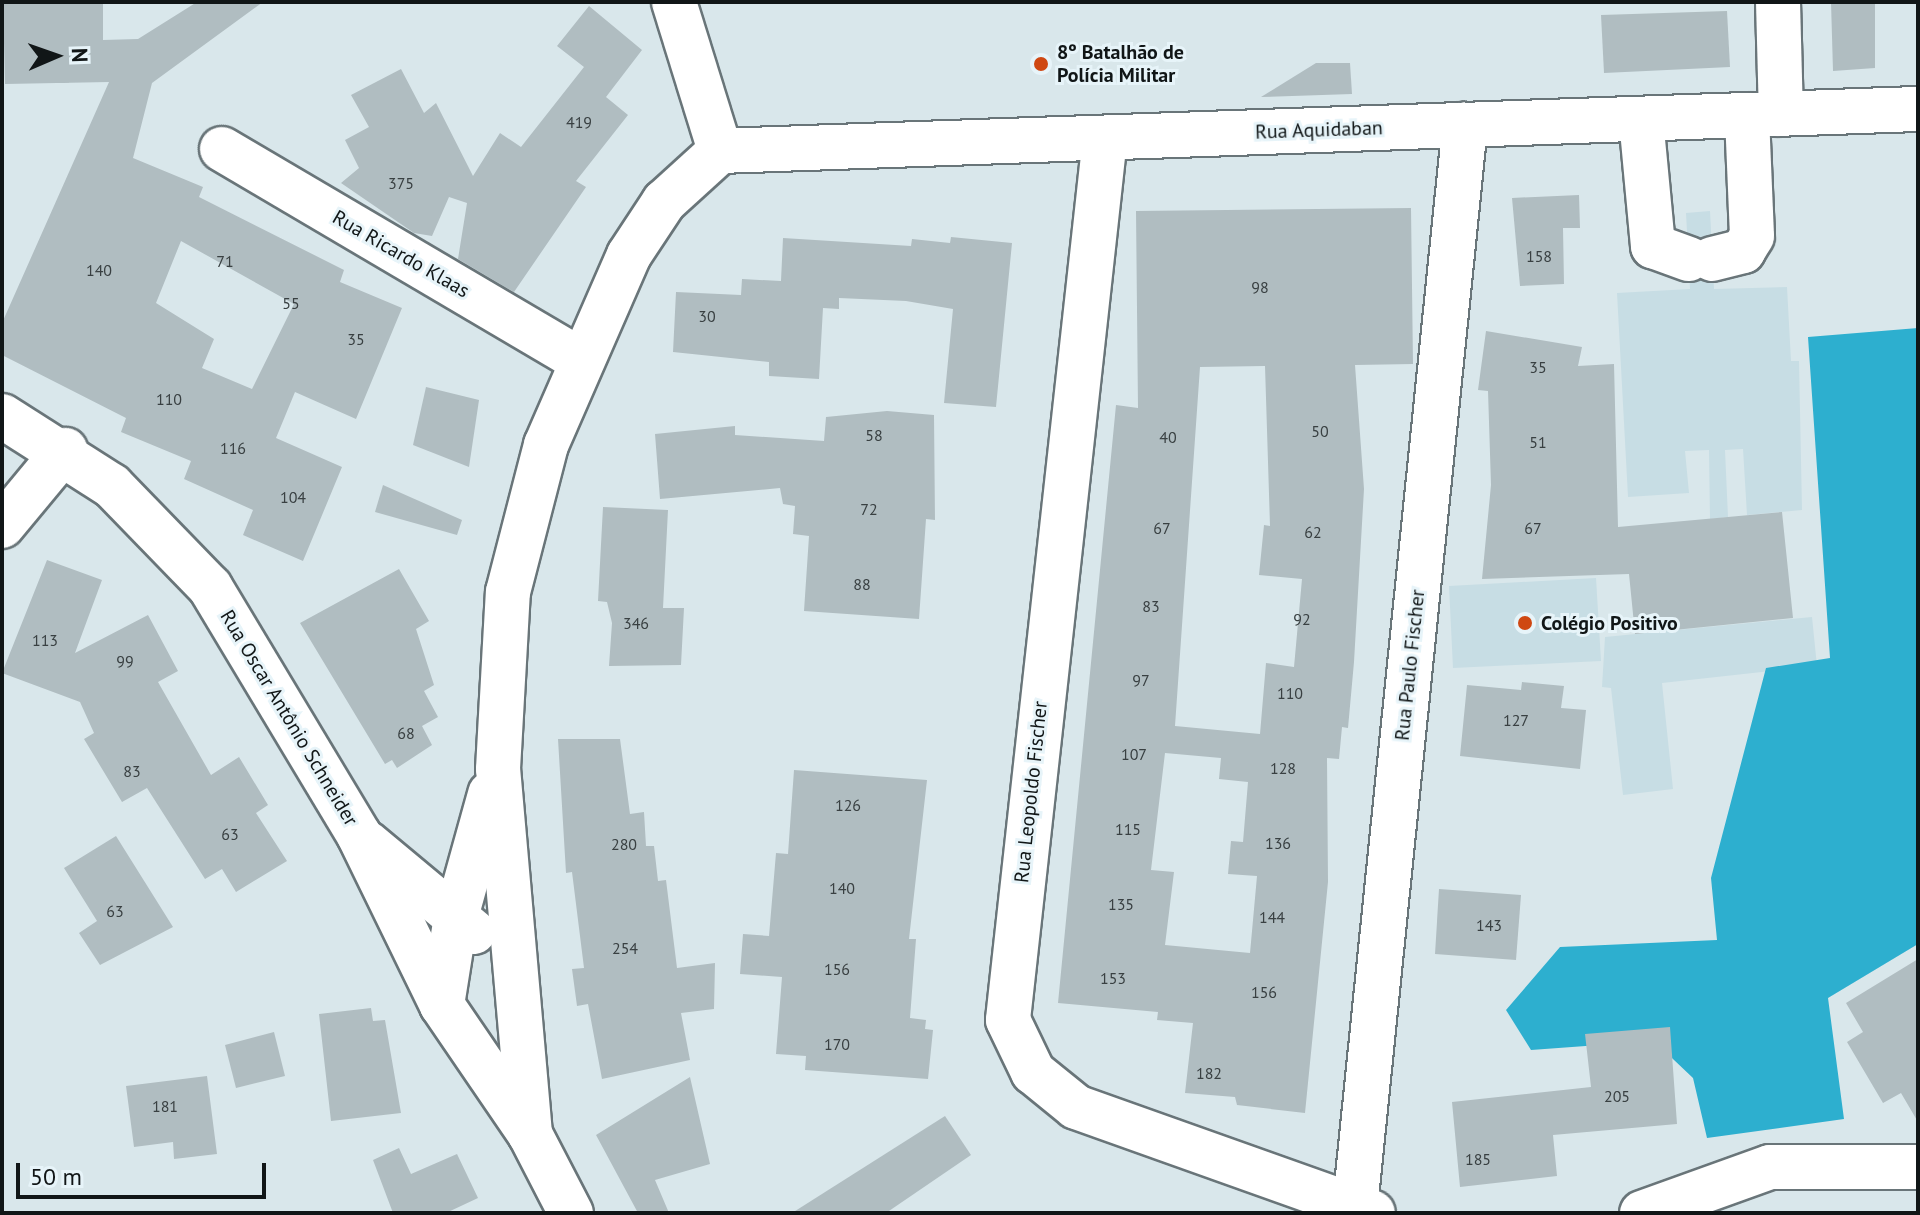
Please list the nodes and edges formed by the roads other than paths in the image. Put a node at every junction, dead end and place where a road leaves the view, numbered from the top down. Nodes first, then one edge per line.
1 (674, 2) edge
2 (1778, 2) edge
3 (1918, 109) edge
4 (1764, 114) junction
5 (1641, 119) junction
6 (1465, 125) junction
7 (1105, 138) junction
8 (222, 149) dead end
9 (720, 151) junction
10 (579, 359) junction
11 (2, 416) edge
12 (65, 450) junction
13 (2, 526) edge
14 (498, 769) junction
15 (359, 835) junction
16 (456, 917) junction
17 (515, 987) junction
18 (442, 1005) junction
19 (530, 1134) junction
20 (1918, 1167) edge
21 (1364, 1210) edge
22 (571, 1213) edge
23 (1642, 1213) edge

1 - 9 street
2 - 4 street
3 - 4 street, Rua Aquidaban
4 - 5 street, Rua Aquidaban
4 - 5 street
5 - 6 street, Rua Aquidaban
6 - 7 street, Rua Aquidaban
6 - 21 street, Rua Paulo Fischer
7 - 9 street, Rua Aquidaban
7 - 21 street, Rua Leopoldo Fischer
8 - 10 street, Rua Ricardo Klaas
9 - 10 street
10 - 14 street
11 - 12 street, Rua Oscar Antônio Schneider
12 - 13 street
12 - 15 street, Rua Oscar Antônio Schneider
14 - 16 street
14 - 17 street
15 - 16 street, Rua Oscar Antônio Schneider
15 - 18 street, Rua Oscar Antônio Schneider
16 - 17 street, Rua Oscar Antônio Schneider
16 - 18 street
17 - 18 street
17 - 19 street
18 - 19 street, Rua Oscar Antônio Schneider
19 - 22 street
20 - 23 street

